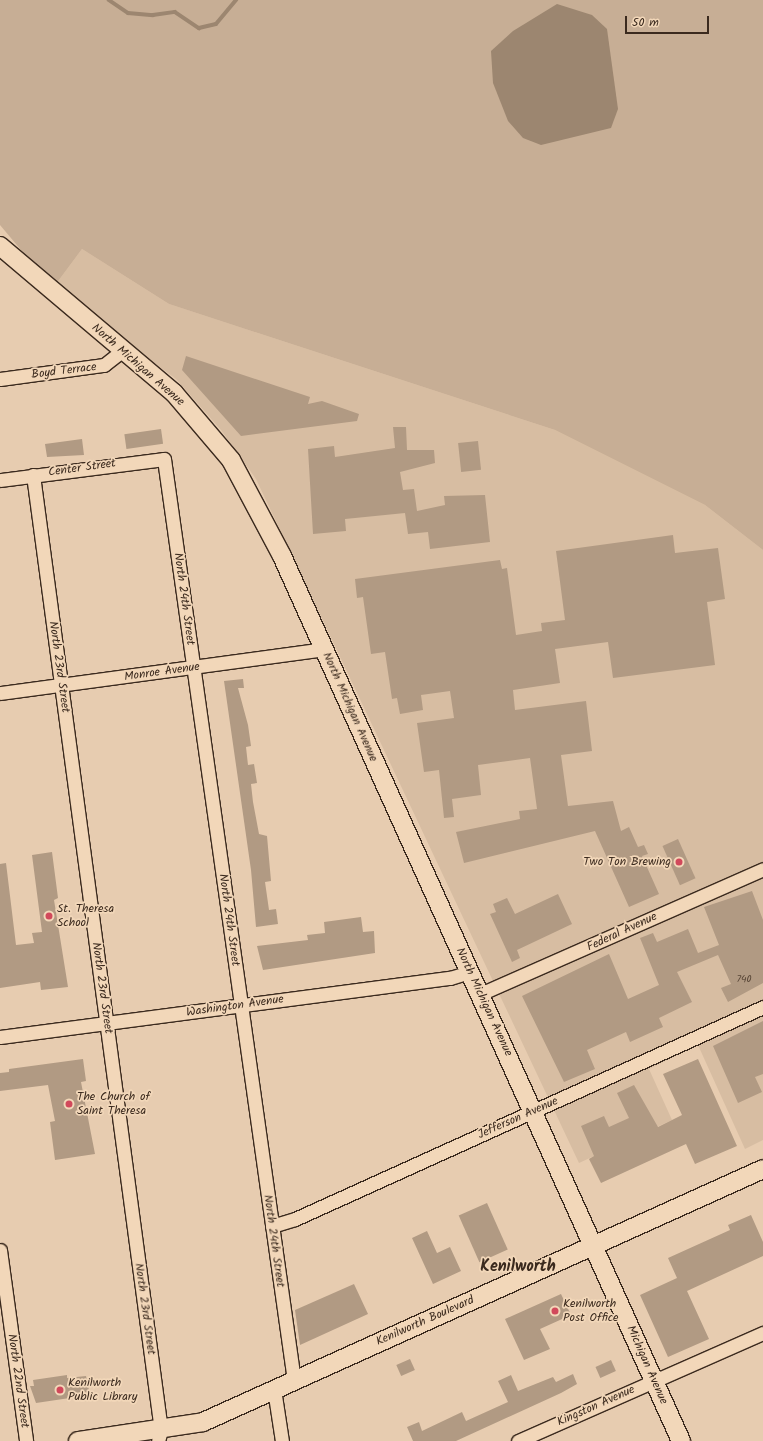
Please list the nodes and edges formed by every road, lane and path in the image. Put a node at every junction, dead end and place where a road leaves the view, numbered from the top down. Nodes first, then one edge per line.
1 (0, 246) edge
2 (123, 350) junction
3 (0, 379) edge
4 (164, 459) joint
5 (33, 475) junction
6 (0, 480) edge
7 (324, 649) junction
8 (194, 668) junction
9 (61, 685) junction
10 (0, 693) edge
11 (763, 868) edge
12 (470, 972) junction
13 (480, 994) junction
14 (241, 1005) junction
15 (763, 1007) edge
16 (106, 1023) junction
17 (0, 1037) edge
18 (534, 1111) junction
19 (763, 1168) edge
20 (272, 1226) junction
21 (594, 1244) junction
22 (0, 1250) edge
23 (763, 1333) edge
24 (294, 1381) junction
25 (654, 1381) junction
26 (274, 1389) junction
27 (160, 1435) edge
28 (26, 1441) edge
29 (78, 1441) edge
30 (282, 1441) edge
31 (518, 1441) edge
32 (681, 1441) edge

1 - 2 street, North Michigan Avenue
2 - 3 street, Boyd Terrace
2 - 7 street, North Michigan Avenue
4 - 5 street, Center Street
4 - 8 street, North 24th Street
5 - 6 street, Center Street
5 - 9 street, North 23rd Street
7 - 8 street, Monroe Avenue
7 - 12 street, North Michigan Avenue
8 - 9 street, Monroe Avenue
8 - 14 street, North 24th Street
9 - 10 street, Monroe Avenue
9 - 16 street, North 23rd Street
11 - 13 street, Federal Avenue
12 - 13 street, North Michigan Avenue
12 - 14 street, Washington Avenue
13 - 18 street, North Michigan Avenue
14 - 16 street, Washington Avenue
14 - 20 street, North 24th Street
15 - 18 street, Jefferson Avenue
16 - 17 street, Washington Avenue
16 - 27 street, North 23rd Street
18 - 20 street, Jefferson Avenue
18 - 21 street, North Michigan Avenue
19 - 21 street, Kenilworth Boulevard
20 - 24 street, North 24th Street
21 - 24 street, Kenilworth Boulevard
21 - 25 street, Michigan Avenue
22 - 28 street, North 22nd Street
23 - 25 street, Kingston Avenue
24 - 26 street, Kenilworth Boulevard
25 - 31 street, Kingston Avenue
25 - 32 street, Michigan Avenue
26 - 27 street, Kenilworth Boulevard
26 - 30 street
27 - 29 street, Kenilworth Boulevard

